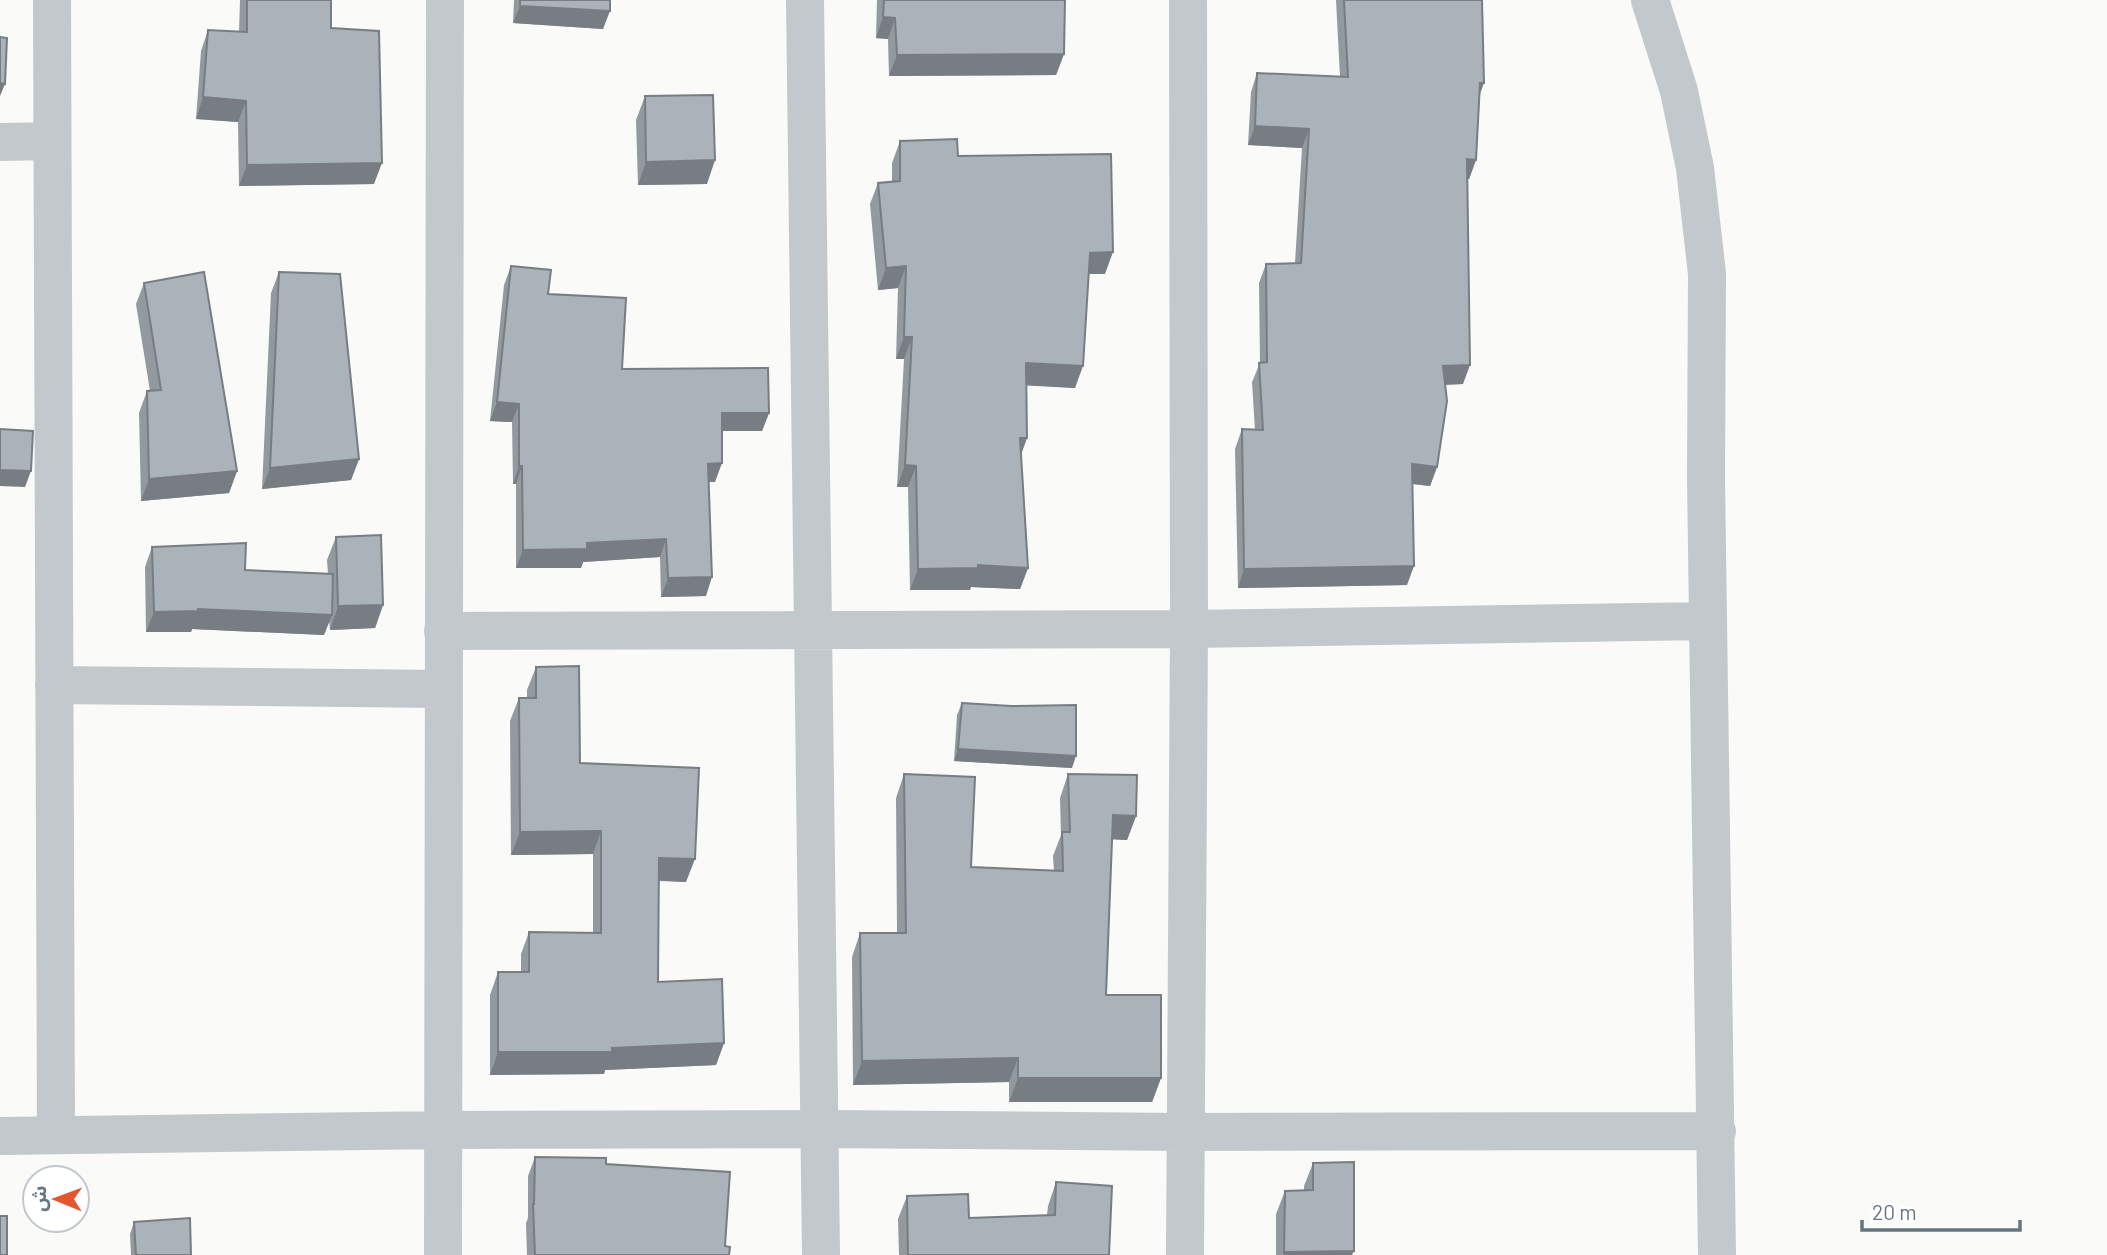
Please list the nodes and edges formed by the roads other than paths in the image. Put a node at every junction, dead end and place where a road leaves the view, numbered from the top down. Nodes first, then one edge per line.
1 (52, 0) edge
2 (445, 0) edge
3 (805, 0) edge
4 (1188, 0) edge
5 (1650, 0) edge
6 (52, 141) junction
7 (0, 142) edge
8 (1707, 621) junction
9 (1189, 629) junction
10 (443, 631) junction
11 (812, 631) junction
12 (54, 685) junction
13 (443, 689) junction
14 (821, 1129) junction
15 (444, 1130) junction
16 (1717, 1131) junction
17 (1185, 1132) junction
18 (56, 1135) junction
19 (0, 1136) edge
20 (443, 1255) edge
21 (821, 1255) edge
22 (1185, 1255) edge
23 (1717, 1255) edge

1 - 6 street
2 - 10 street
3 - 11 street
4 - 9 street
5 - 8 street
6 - 7 street
6 - 12 street
8 - 9 street
8 - 16 street
9 - 11 street
9 - 17 street
10 - 11 street
10 - 13 street
11 - 14 street
12 - 13 street
12 - 18 street
13 - 15 street
14 - 15 street
14 - 17 street
14 - 21 street
15 - 18 street
15 - 20 street
16 - 17 street
16 - 23 street
17 - 22 street
18 - 19 street

